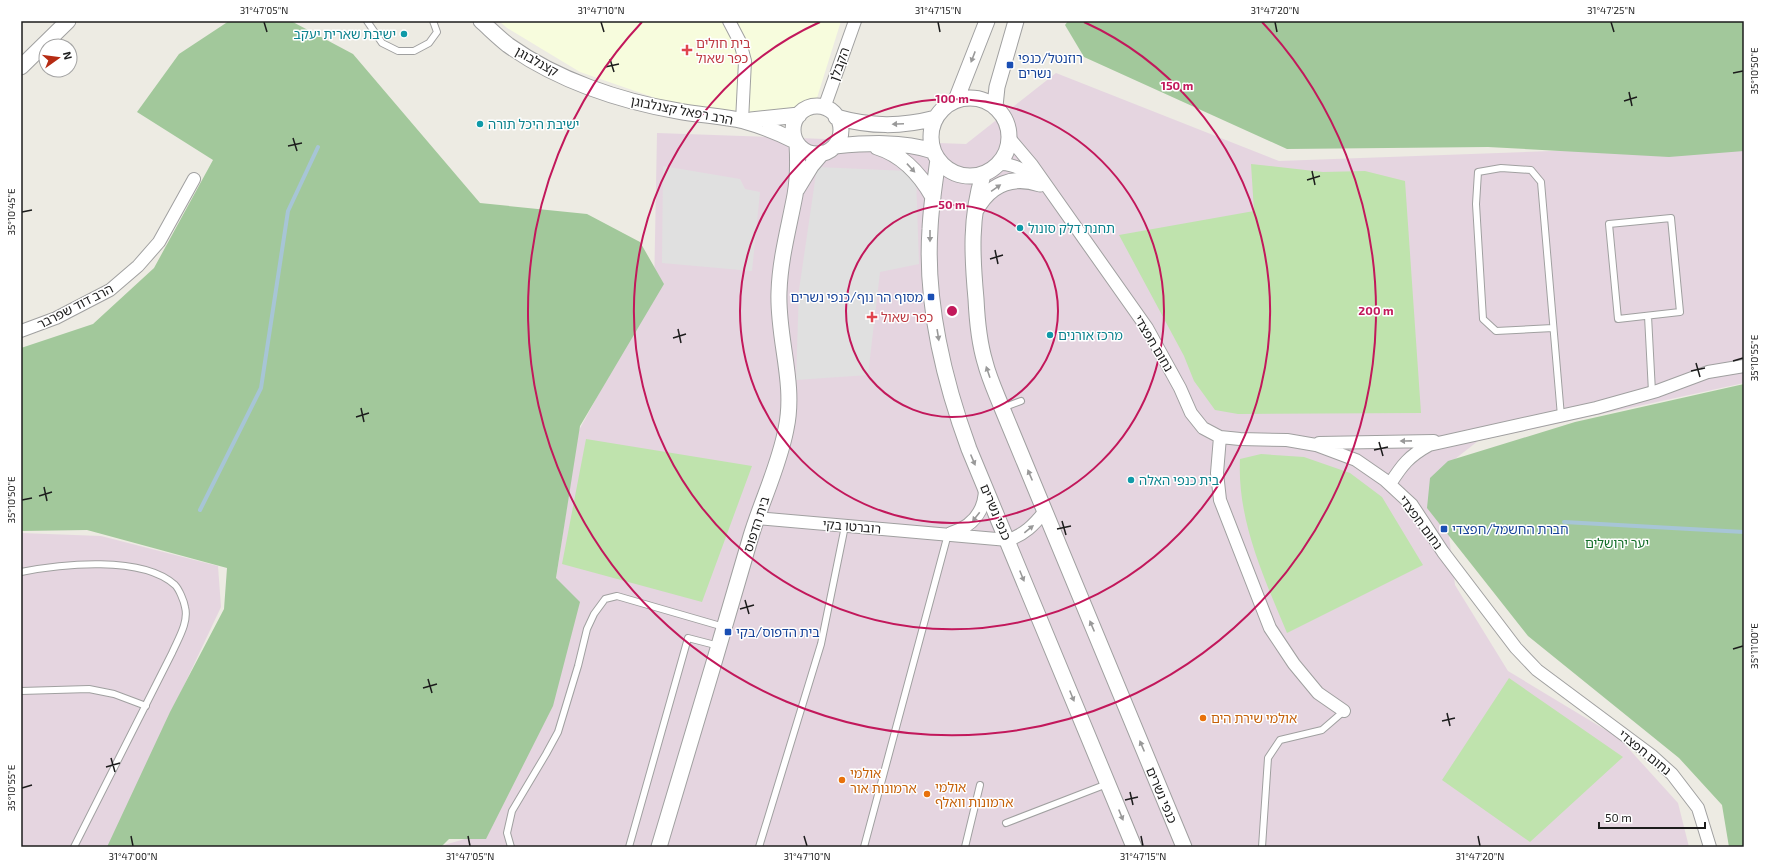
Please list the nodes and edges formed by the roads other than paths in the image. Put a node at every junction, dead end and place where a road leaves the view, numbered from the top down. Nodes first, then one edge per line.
1 (68, 21) edge
2 (367, 21) edge
3 (433, 21) edge
4 (481, 21) edge
5 (729, 21) edge
6 (855, 21) edge
7 (987, 21) edge
8 (1016, 21) edge
9 (21, 67) edge
10 (599, 90) joint
11 (956, 100) junction
12 (995, 106) junction
13 (824, 108) junction
14 (799, 115) junction
15 (836, 117) junction
16 (936, 118) junction
17 (742, 121) junction
18 (1010, 139) junction
19 (796, 142) junction
20 (865, 144) junction
21 (835, 146) junction
22 (822, 153) junction
23 (936, 155) junction
24 (999, 164) junction
25 (983, 175) junction
26 (194, 179) dead end
27 (1040, 184) junction
28 (795, 193) junction
29 (933, 197) junction
30 (1060, 206) junction
31 (973, 218) junction
32 (1648, 316) junction
33 (1553, 328) junction
34 (21, 331) edge
35 (1744, 366) edge
36 (1652, 392) junction
37 (1021, 401) dead end
38 (1002, 408) junction
39 (1561, 416) junction
40 (1220, 437) junction
41 (1445, 440) junction
42 (1304, 443) junction
43 (1390, 484) junction
44 (985, 486) junction
45 (1045, 511) junction
46 (756, 518) junction
47 (845, 526) junction
48 (948, 534) junction
49 (1008, 540) junction
50 (21, 572) edge
51 (724, 627) junction
52 (719, 646) junction
53 (21, 690) edge
54 (146, 706) junction
55 (1344, 711) joint
56 (1108, 783) junction
57 (980, 785) dead end
58 (1006, 823) dead end
59 (74, 847) edge
60 (511, 847) edge
61 (629, 847) edge
62 (659, 847) edge
63 (759, 847) edge
64 (864, 847) edge
65 (965, 847) edge
66 (1134, 847) edge
67 (1184, 847) edge
68 (1262, 847) edge
69 (1710, 847) edge

1 - 9 street
2 - 3 lane
4 - 10 street, קצנלבוגן
5 - 17 street
6 - 13 street, הקבלן
7 -> 11 street
8 - 12 street
10 - 17 street, הרב רפאל קצנלבוגן
11 - 12 street
11 - 16 street
12 - 18 street
13 - 14 street
13 - 15 street
14 - 17 street, הרב רפאל קצנלבוגן
14 - 19 street
16 -> 15 street
15 - 21 street
16 - 23 street
17 - 19 street, הרב רפאל קצנלבוגן
18 - 24 street
18 - 30 street, נחום חפצדי
19 - 22 street
19 - 28 street, בית הדפוס
20 - 21 street
20 - 23 street
20 -> 29 street
21 - 22 street
22 - 28 street, בית הדפוס
23 - 25 street
23 - 29 street, כנפי נשרים
24 - 25 street
24 - 27 street, נחום חפצדי
25 - 31 street, כנפי נשרים
26 - 34 street, הרב דוד שפרבר
27 - 30 street, נחום חפצדי
31 -> 27 street
28 - 46 street, בית הדפוס
29 -> 44 street, כנפי נשרים
30 - 40 street, נחום חפצדי
38 -> 31 street, כנפי נשרים
32 - 32 lane
32 - 36 lane
33 - 33 lane
33 - 39 lane
35 - 36 street
36 - 39 street
37 - 38 lane
45 -> 38 street, כנפי נשרים
39 - 41 street
40 - 42 street, נחום חפצדי
40 - 55 street
41 -> 42 street
41 - 43 street
42 - 43 street, נחום חפצדי
43 - 69 street, נחום חפצדי
44 -> 48 street, רוברטו בקי
44 - 49 street, כנפי נשרים
49 -> 45 street
67 -> 45 street, כנפי נשרים
46 - 47 street, רוברטו בקי
46 - 51 street, בית הדפוס
47 - 48 street, רוברטו בקי
47 - 63 lane
48 - 49 street, רוברטו בקי
48 - 64 lane
49 -> 56 street, כנפי נשרים
50 - 54 lane
51 - 52 street, בית הדפוס
51 - 60 lane
52 - 61 lane
52 - 62 street, בית הדפוס
53 - 54 lane
54 - 59 lane
55 - 68 lane
56 - 58 lane
56 -> 66 street, כנפי נשרים
57 - 65 lane

